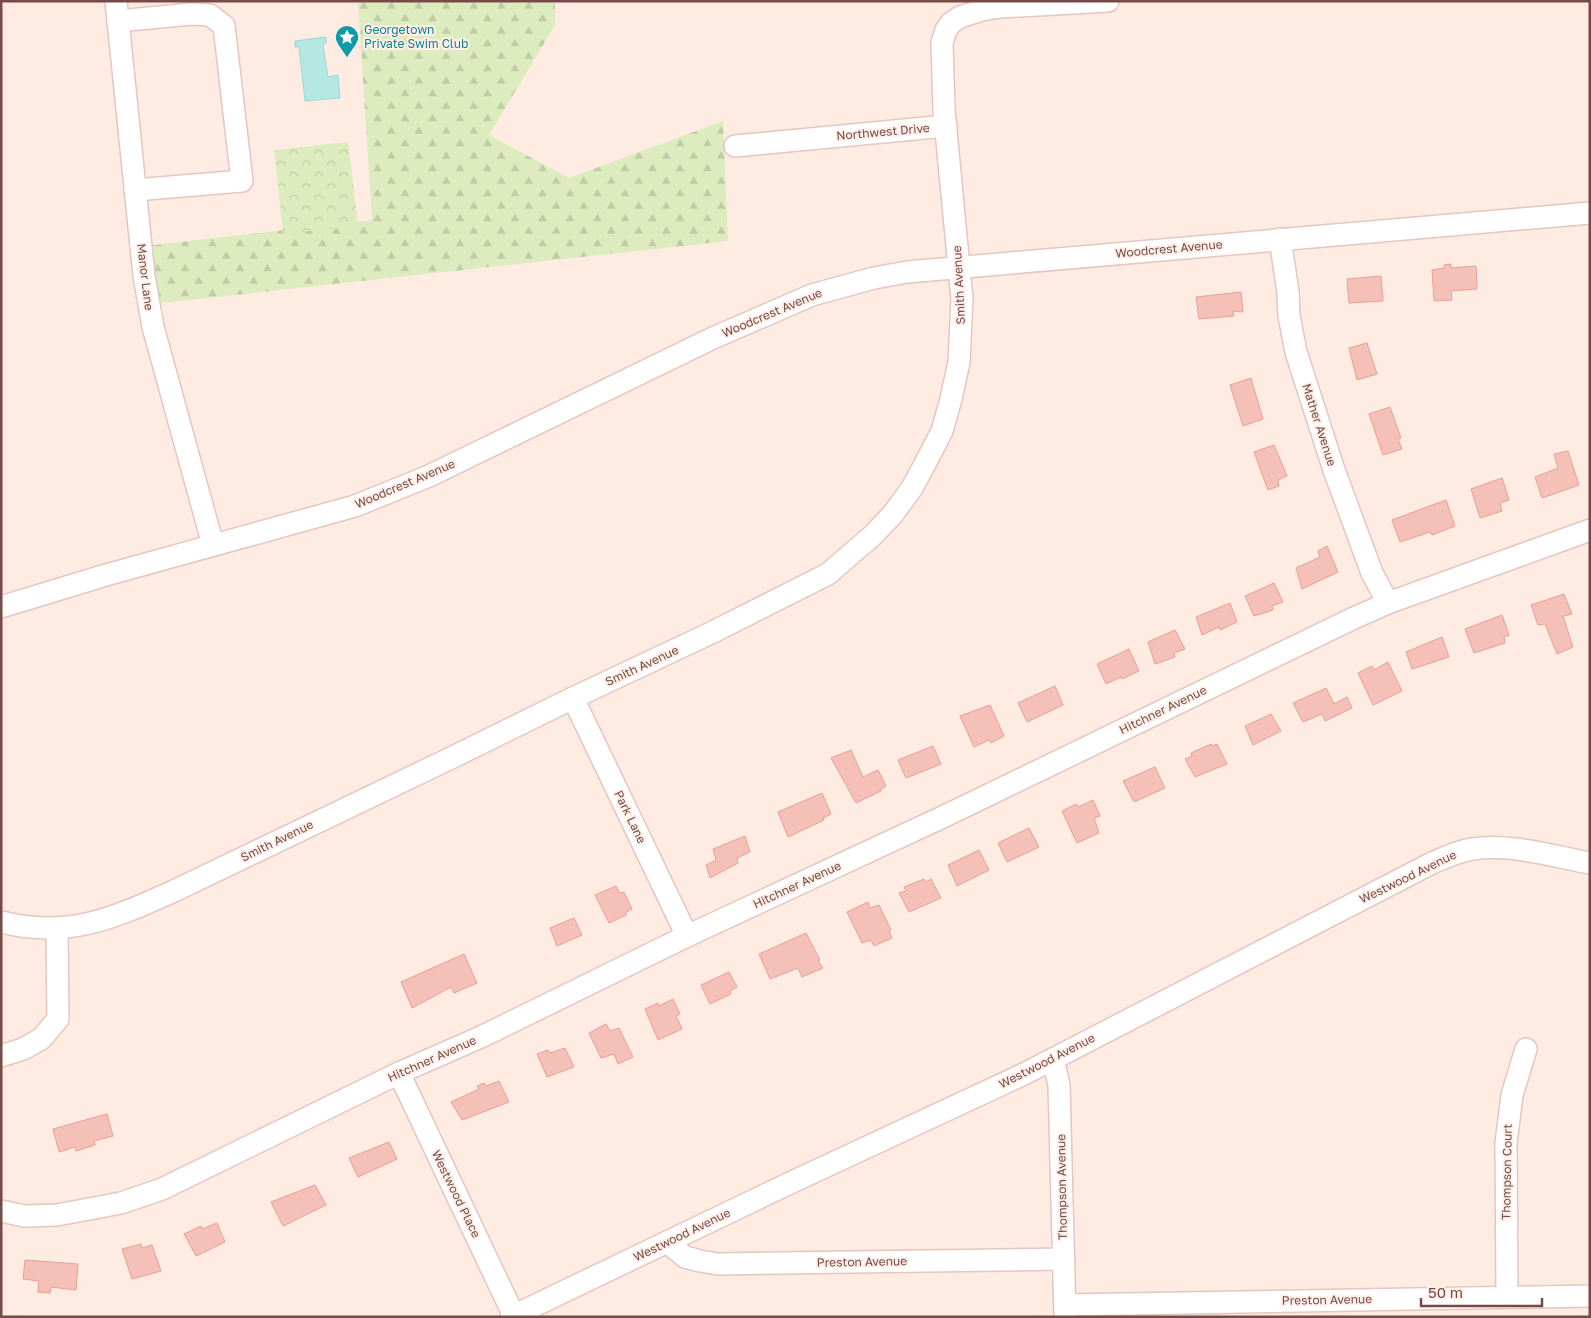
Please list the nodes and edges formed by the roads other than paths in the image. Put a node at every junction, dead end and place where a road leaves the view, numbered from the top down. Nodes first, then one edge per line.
1 (1108, 1) edge
2 (117, 11) edge
3 (946, 126) junction
4 (735, 146) dead end
5 (136, 190) junction
6 (1590, 213) edge
7 (1280, 239) junction
8 (959, 268) junction
9 (1590, 530) edge
10 (213, 545) junction
11 (1388, 603) junction
12 (1, 607) edge
13 (573, 698) junction
14 (1590, 863) edge
15 (1, 922) edge
16 (57, 928) junction
17 (687, 936) junction
18 (1526, 1049) dead end
19 (1, 1056) edge
20 (1053, 1059) junction
21 (399, 1073) junction
22 (1, 1211) edge
23 (667, 1242) junction
24 (1064, 1259) junction
25 (1590, 1296) edge
26 (1507, 1297) junction
27 (1065, 1311) edge
28 (512, 1316) edge

1 - 3 street, Northwest Drive
2 - 5 street, Manor Lane
2 - 5 street
3 - 4 street, Northwest Drive
3 - 8 street, Smith Avenue
5 - 10 street, Manor Lane
6 - 7 street, Woodcrest Avenue
7 - 8 street, Woodcrest Avenue
7 - 11 street, Mather Avenue
8 - 10 street, Woodcrest Avenue
8 - 13 street, Smith Avenue
9 - 11 street, Hitchner Avenue
10 - 12 street, Woodcrest Avenue
11 - 17 street, Hitchner Avenue
13 - 16 street, Smith Avenue
13 - 17 street, Park Lane
14 - 20 street, Westwood Avenue
15 - 16 street, Smith Avenue
16 - 19 street
17 - 21 street, Hitchner Avenue
18 - 26 street, Thompson Court
20 - 23 street, Westwood Avenue
20 - 24 street, Thompson Avenue
21 - 22 street, Hitchner Avenue
21 - 28 street, Westwood Place
23 - 24 street, Preston Avenue
23 - 28 street, Westwood Avenue
24 - 27 street, Thompson Avenue
25 - 26 street, Preston Avenue
26 - 27 street, Preston Avenue

